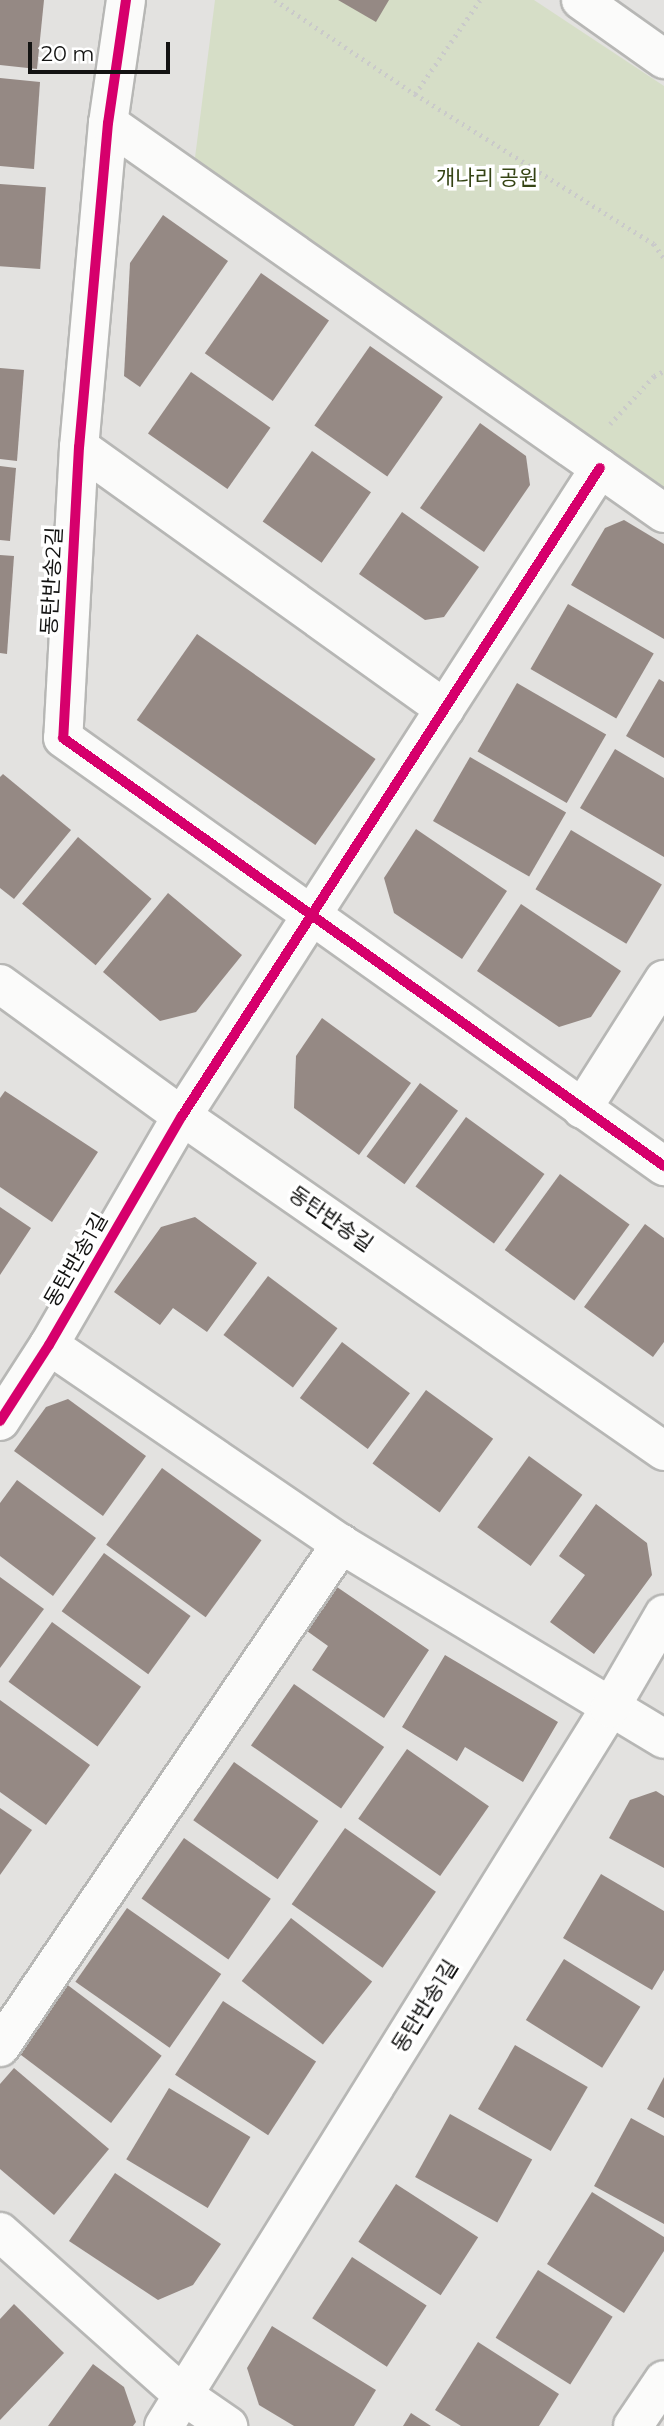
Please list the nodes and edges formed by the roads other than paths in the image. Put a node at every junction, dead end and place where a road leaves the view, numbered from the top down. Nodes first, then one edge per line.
1 (126, 0) edge
2 (581, 0) edge
3 (664, 59) edge
4 (108, 123) junction
5 (79, 447) junction
6 (591, 462) junction
7 (664, 513) edge
8 (445, 709) junction
9 (310, 916) junction
10 (664, 980) edge
11 (0, 984) edge
12 (582, 1109) junction
13 (181, 1116) junction
14 (664, 1166) edge
15 (49, 1345) junction
16 (0, 1421) edge
17 (664, 1451) edge
18 (341, 1544) junction
19 (664, 1615) edge
20 (610, 1708) junction
21 (664, 1739) edge
22 (0, 2047) edge
23 (0, 2232) edge
24 (664, 2380) edge
25 (173, 2411) edge
26 (228, 2426) edge
27 (633, 2426) edge

1 - 4 street, 동탄반송2길
2 - 3 street
4 - 5 street, 동탄반송2길
4 - 6 street
5 - 8 street
5 - 9 street, 동탄반송2길
6 - 7 street
6 - 8 street
8 - 9 street
9 - 12 street
9 - 13 street
10 - 12 street
11 - 13 street, 동탄반송길
12 - 14 street
13 - 15 street, 동탄반송1길
13 - 17 street, 동탄반송길
15 - 16 street, 동탄반송1길
15 - 18 street
18 - 20 street
18 - 22 street
19 - 20 street, 동탄반송1길
20 - 21 street
20 - 25 street, 동탄반송1길
23 - 25 street
24 - 27 street
25 - 26 street

